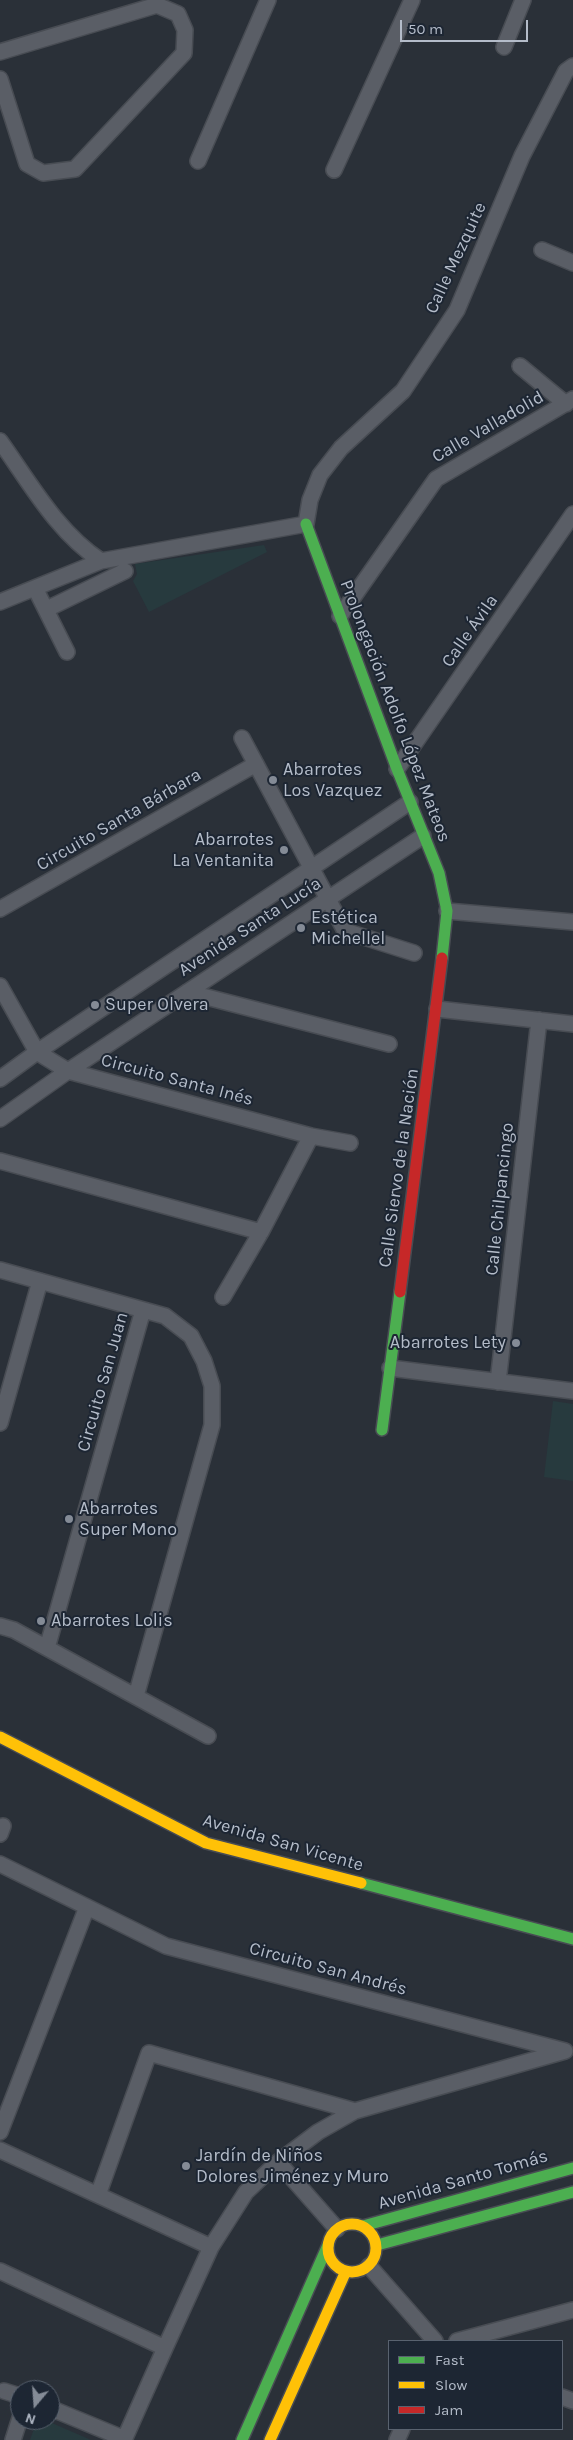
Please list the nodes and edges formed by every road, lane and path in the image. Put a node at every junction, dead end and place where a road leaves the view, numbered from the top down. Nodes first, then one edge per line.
1 (268, 0) edge
2 (412, 0) edge
3 (523, 0) edge
4 (166, 4) edge
5 (504, 47) dead end
6 (0, 52) edge
7 (573, 66) edge
8 (0, 80) edge
9 (3, 99) edge
10 (198, 161) dead end
11 (334, 170) dead end
12 (542, 250) dead end
13 (572, 261) edge
14 (520, 366) dead end
15 (569, 402) edge
16 (0, 441) edge
17 (573, 514) edge
18 (306, 524) junction
19 (101, 561) junction
20 (125, 571) dead end
21 (35, 588) junction
22 (0, 602) edge
23 (47, 609) junction
24 (340, 616) junction
25 (67, 652) dead end
26 (242, 738) dead end
27 (256, 764) junction
28 (397, 768) junction
29 (410, 802) junction
30 (423, 836) junction
31 (311, 868) junction
32 (328, 899) junction
33 (0, 909) edge
34 (447, 911) junction
35 (573, 922) edge
36 (414, 953) dead end
37 (0, 986) edge
38 (187, 992) junction
39 (437, 1009) junction
40 (539, 1020) junction
41 (573, 1024) edge
42 (389, 1044) dead end
43 (37, 1052) junction
44 (68, 1071) junction
45 (0, 1079) edge
46 (0, 1120) edge
47 (311, 1136) junction
48 (350, 1143) dead end
49 (0, 1161) edge
50 (261, 1232) junction
51 (0, 1270) edge
52 (40, 1281) junction
53 (223, 1297) dead end
54 (143, 1310) junction
55 (390, 1368) junction
56 (498, 1382) junction
57 (573, 1391) edge
58 (0, 1423) edge
59 (382, 1430) dead end
60 (0, 1626) edge
61 (46, 1648) junction
62 (136, 1696) junction
63 (208, 1736) dead end
64 (0, 1737) edge
65 (0, 1864) edge
66 (87, 1907) junction
67 (573, 1939) edge
68 (569, 2050) edge
69 (355, 2111) junction
70 (0, 2132) edge
71 (0, 2150) edge
72 (278, 2162) junction
73 (573, 2168) edge
74 (573, 2192) edge
75 (98, 2195) junction
76 (363, 2226) junction
77 (337, 2229) junction
78 (328, 2245) junction
79 (377, 2245) junction
80 (211, 2247) junction
81 (369, 2266) junction
82 (0, 2271) edge
83 (346, 2271) junction
84 (573, 2310) edge
85 (434, 2340) edge
86 (461, 2340) edge
87 (165, 2348) junction
88 (4, 2391) dead end
89 (10, 2393) edge
90 (60, 2412) edge
91 (124, 2440) edge
92 (242, 2440) edge
93 (270, 2440) edge

1 - 10 street
2 - 11 street
3 - 5 street
4 - 6 street
4 - 9 street
7 - 18 street, Calle Mezquite
8 - 9 street
12 - 13 street
14 - 15 street
15 - 24 street, Calle Valladolid
16 - 19 street
17 - 28 street, Calle Ávila
18 - 19 street
18 - 24 street, Prolongación Adolfo López Mateos
19 - 21 street
20 - 23 street
21 - 22 street
21 - 23 street
23 - 25 street
24 - 28 street, Prolongación Adolfo López Mateos
26 - 27 street
27 - 31 street
27 - 33 street, Circuito Santa Bárbara
28 - 29 street, Prolongación Adolfo López Mateos
29 - 30 street, Prolongación Adolfo López Mateos
29 - 31 street, Avenida Santa Lucía
30 - 32 street, Avenida Santa Lucía
30 - 34 street, Prolongación Adolfo López Mateos
31 - 32 street
31 - 43 street, Avenida Santa Lucía
32 - 36 street
32 - 38 street, Avenida Santa Lucía
34 - 35 street
34 - 39 street, Calle Siervo de la Nación
37 - 43 street
38 - 42 street
38 - 44 street, Avenida Santa Lucía
39 - 40 street
39 - 55 street, Calle Siervo de la Nación
40 - 41 street
40 - 56 street, Calle Chilpancingo
43 - 44 street, Circuito Santa Inés
43 - 45 street, Avenida Santa Lucía
44 - 46 street, Avenida Santa Lucía
44 - 47 street, Circuito Santa Inés
47 - 48 street, Circuito Santa Inés
47 - 50 street
49 - 50 street
50 - 53 street
51 - 52 street
52 - 54 street
52 - 58 street
54 - 61 street, Circuito San Juan
54 - 62 street, Circuito San Juan
55 - 56 street
55 - 59 street, Calle Siervo de la Nación
56 - 57 street
60 - 61 street
61 - 62 street
62 - 63 street
64 - 67 street, Avenida San Vicente
65 - 66 street, Circuito San Andrés
66 - 68 street, Circuito San Andrés
66 - 70 street
68 - 69 street, Circuito San Andrés
69 - 72 street, Circuito San Andrés
69 - 75 street
71 - 75 street
72 - 77 street
72 - 80 street, Circuito San Andrés
73 - 76 street, Avenida Santo Tomás
74 - 79 street
75 - 80 street
76 - 77 street
76 - 79 street
77 - 78 street
78 - 83 street
78 - 92 street
79 - 81 street
80 - 87 street, Circuito San Andrés
81 - 83 street
81 - 85 street
82 - 87 street
83 - 93 street
84 - 86 street
87 - 91 street, Circuito San Andrés
88 - 89 street
90 - 91 street

